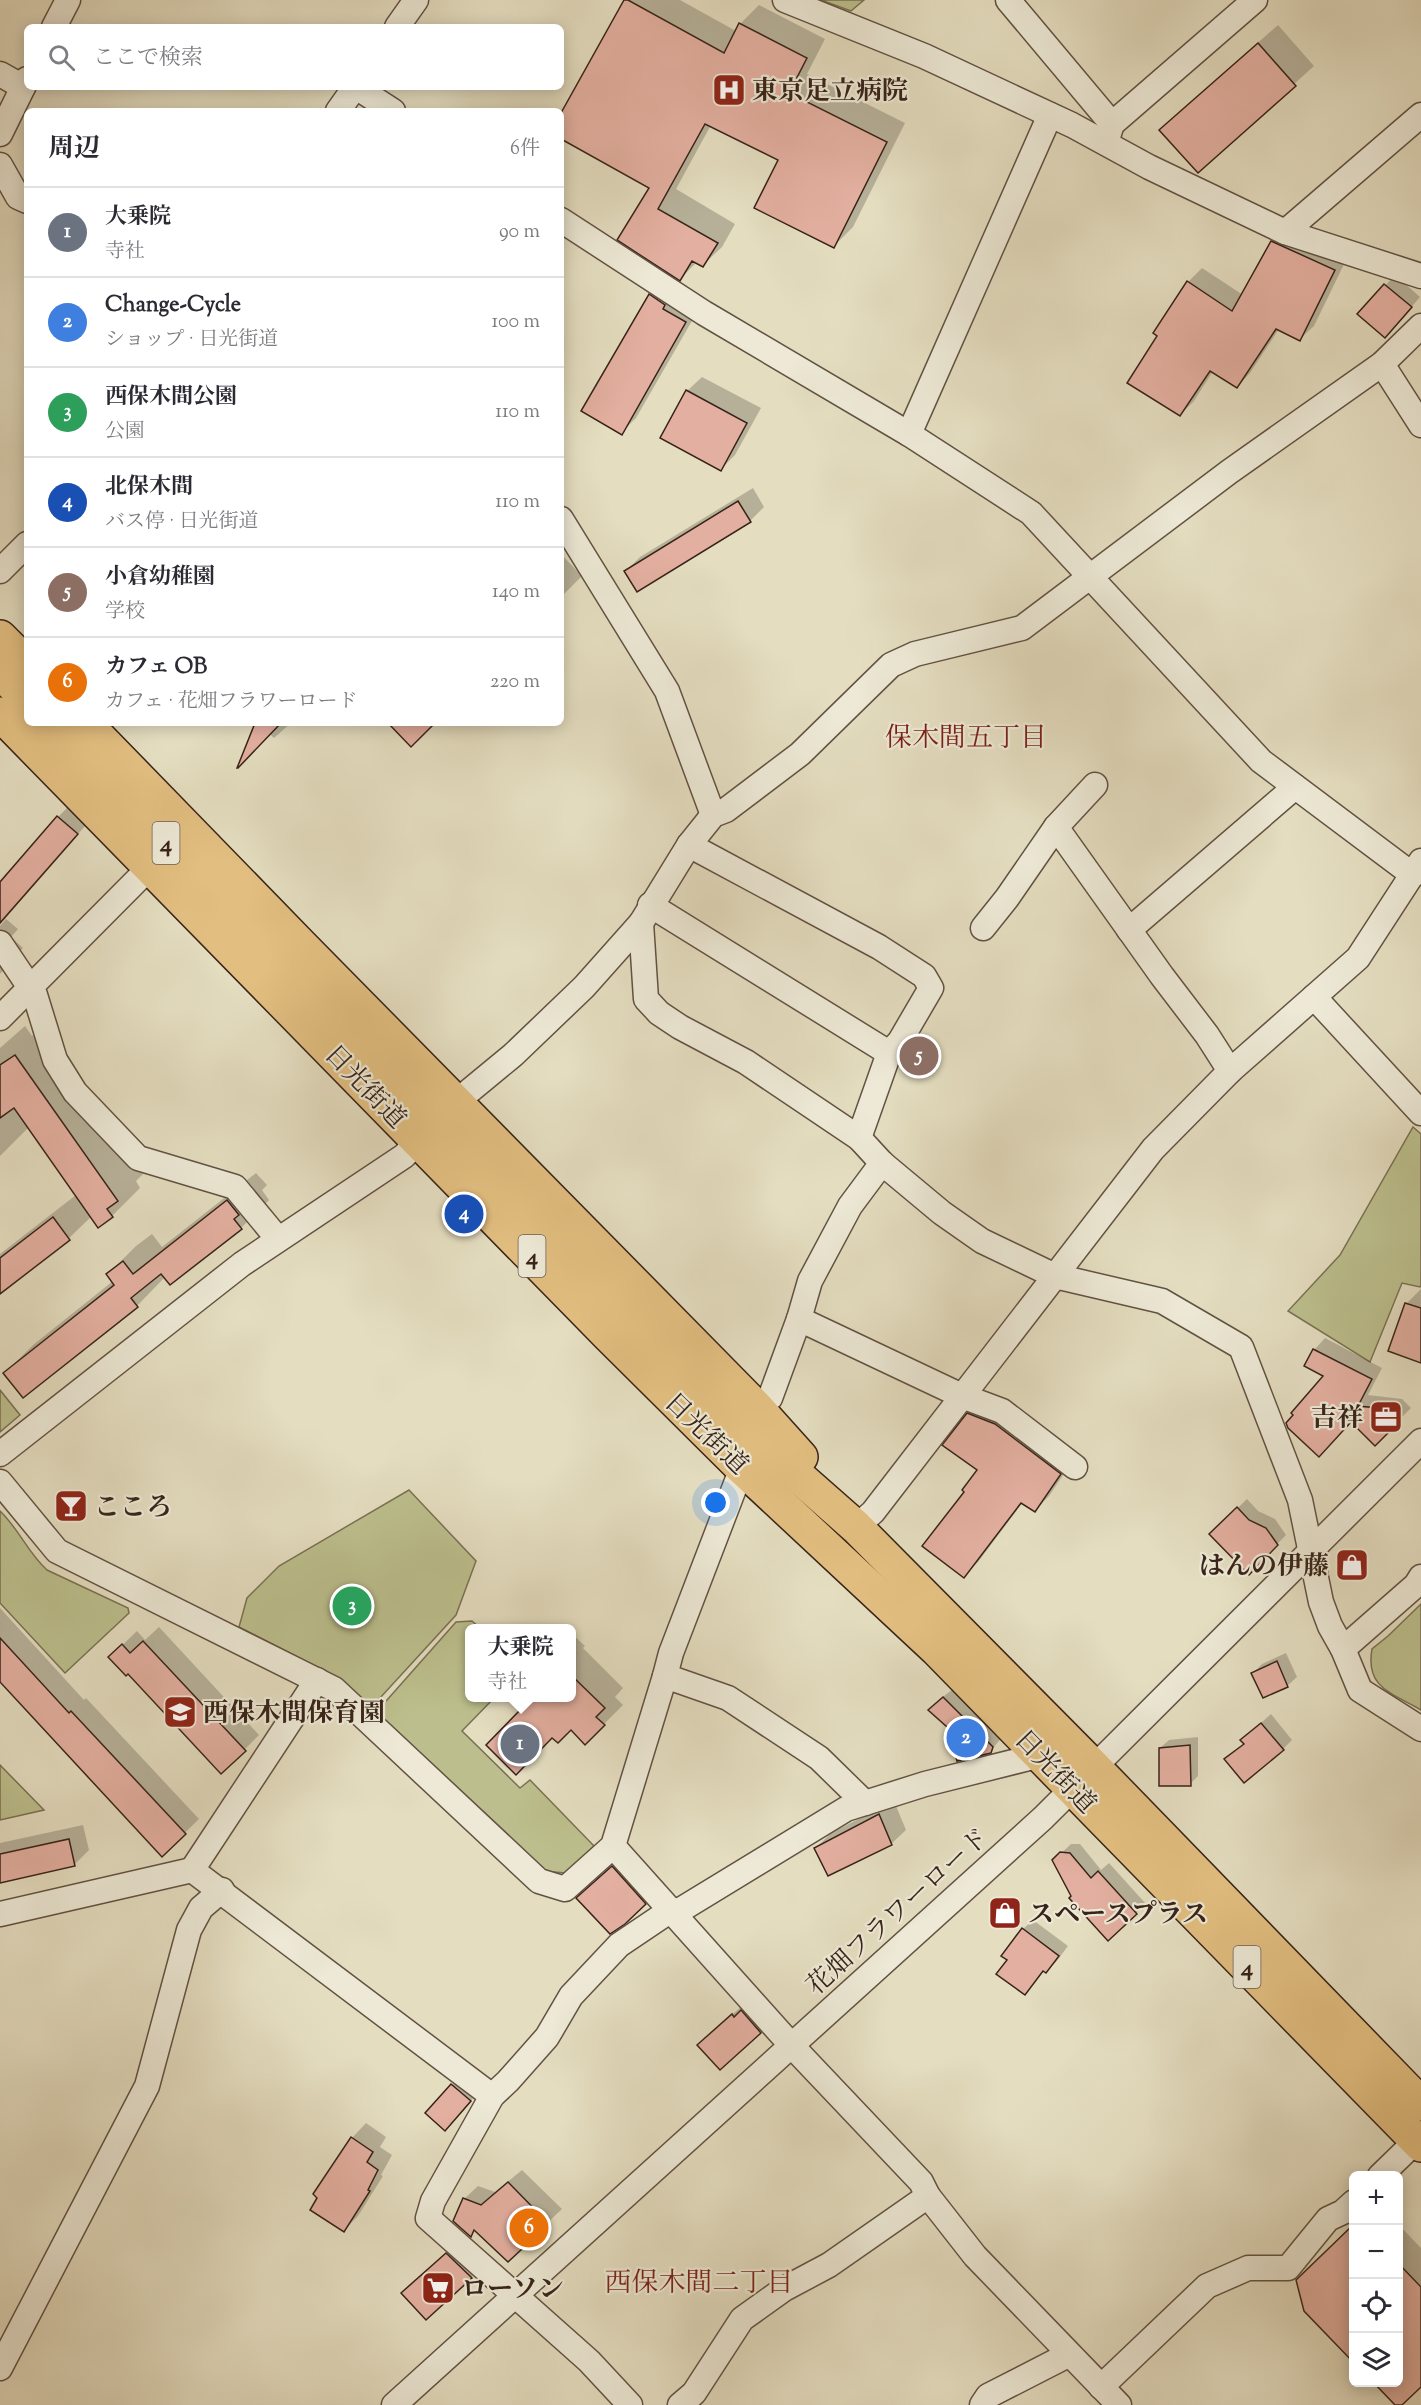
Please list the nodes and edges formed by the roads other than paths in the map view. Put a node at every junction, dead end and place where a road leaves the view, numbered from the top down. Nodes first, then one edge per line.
1 (68, 0) edge
2 (416, 0) edge
3 (785, 0) edge
4 (1008, 0) edge
5 (1255, 0) edge
6 (56, 24) edge
7 (399, 24) edge
8 (0, 74) edge
9 (24, 83) edge
10 (24, 85) edge
11 (353, 90) edge
12 (360, 90) edge
13 (340, 108) edge
14 (388, 108) edge
15 (1050, 115) junction
16 (1421, 115) edge
17 (1109, 133) junction
18 (0, 134) edge
19 (0, 165) edge
20 (24, 200) edge
21 (564, 222) edge
22 (1285, 232) junction
23 (1421, 276) edge
24 (1421, 326) edge
25 (1382, 364) junction
26 (1421, 425) edge
27 (909, 434) junction
28 (564, 524) edge
29 (24, 547) edge
30 (0, 571) edge
31 (1092, 577) junction
32 (0, 638) edge
33 (24, 661) edge
34 (0, 672) edge
35 (24, 696) edge
36 (0, 714) edge
37 (54, 726) edge
38 (89, 726) edge
39 (1095, 785) dead end
40 (1295, 787) junction
41 (713, 815) junction
42 (1056, 827) junction
43 (688, 844) junction
44 (151, 866) junction
45 (1417, 868) edge
46 (645, 914) junction
47 (983, 928) dead end
48 (1129, 930) junction
49 (0, 943) edge
50 (30, 986) junction
51 (1314, 997) junction
52 (0, 1018) edge
53 (889, 1053) junction
54 (1230, 1071) junction
55 (456, 1102) junction
56 (1421, 1113) edge
57 (859, 1138) junction
58 (419, 1140) junction
59 (882, 1163) junction
60 (278, 1239) junction
61 (1055, 1276) junction
62 (799, 1319) junction
63 (962, 1396) junction
64 (758, 1408) junction
65 (1421, 1441) edge
66 (0, 1454) edge
67 (1074, 1467) dead end
68 (742, 1468) junction
69 (0, 1482) edge
70 (856, 1527) junction
71 (1312, 1551) junction
72 (1421, 1577) edge
73 (1343, 1649) junction
74 (665, 1676) junction
75 (317, 1680) junction
76 (1421, 1729) edge
77 (1041, 1755) junction
78 (1084, 1778) junction
79 (865, 1803) junction
80 (613, 1846) junction
81 (192, 1870) junction
82 (222, 1890) junction
83 (673, 1911) junction
84 (0, 1914) edge
85 (792, 2046) junction
86 (492, 2096) junction
87 (1421, 2104) edge
88 (1419, 2142) edge
89 (1385, 2171) edge
90 (928, 2196) junction
91 (1349, 2206) edge
92 (515, 2296) junction
93 (1068, 2355) junction
94 (0, 2368) edge
95 (1101, 2387) junction
96 (394, 2405) edge
97 (630, 2405) edge
98 (680, 2405) edge
99 (982, 2405) edge
100 (1119, 2405) edge

1 - 6 street
2 - 7 street
3 - 15 street
4 - 17 street
5 - 17 street
8 - 9 street
10 - 18 street
11 - 13 street
12 - 14 street
15 - 17 street
15 - 27 street
16 - 22 street
17 - 22 street
19 - 20 street
21 - 27 street
22 - 23 street
24 - 25 street
25 - 26 street
25 - 31 street
27 - 31 street
28 - 41 street
29 - 30 street
31 - 40 street
31 - 41 street
32 - 33 highway
34 - 35 highway
36 - 44 highway, 日光街道 / 4
37 - 70 highway, 日光街道 / 4
38 - 55 highway, 4
39 - 42 street
40 - 45 street
40 - 48 street
41 - 43 street
42 - 47 street
42 - 48 street
43 - 46 street
43 - 53 street
44 - 50 street
44 - 58 highway, 日光街道 / 4
45 - 51 street
46 - 53 street
46 - 55 street
46 - 57 street
48 - 54 street
49 - 50 street
50 - 52 street
50 - 60 street
51 - 54 street
51 - 56 street
53 - 57 street
54 - 61 street
55 - 64 highway, 4
57 - 59 street
58 - 60 street
58 - 68 highway, 日光街道 / 4
59 - 61 street
59 - 62 street
60 - 66 street
61 - 63 street
61 - 71 street
62 - 63 street
62 - 64 street
63 - 67 street
63 - 70 street
64 - 70 highway, 4
65 - 71 street, 花畑フラワーロード
68 - 74 street
68 - 77 highway, 日光街道 / 4
69 - 75 street
70 - 78 highway, 日光街道 / 4
71 - 73 street
71 - 78 street, 花畑フラワーロード
72 - 73 street
73 - 76 street
74 - 79 street
74 - 80 street
75 - 80 street
75 - 81 street
77 - 78 highway, 日光街道 / 4
77 - 79 street
78 - 85 street, 花畑フラワーロード
78 - 87 highway, 日光街道 / 4
78 - 88 highway, 日光街道 / 4
79 - 83 street
80 - 83 street
81 - 82 street
81 - 84 street
82 - 86 street
82 - 94 street
83 - 85 street
83 - 86 street
85 - 90 street
85 - 92 street, 花畑フラワーロード
86 - 92 street
88 - 89 street
90 - 93 street
90 - 98 street
91 - 95 street
92 - 96 street, 花畑フラワーロード
92 - 97 street
93 - 95 street
93 - 99 street
95 - 100 street

